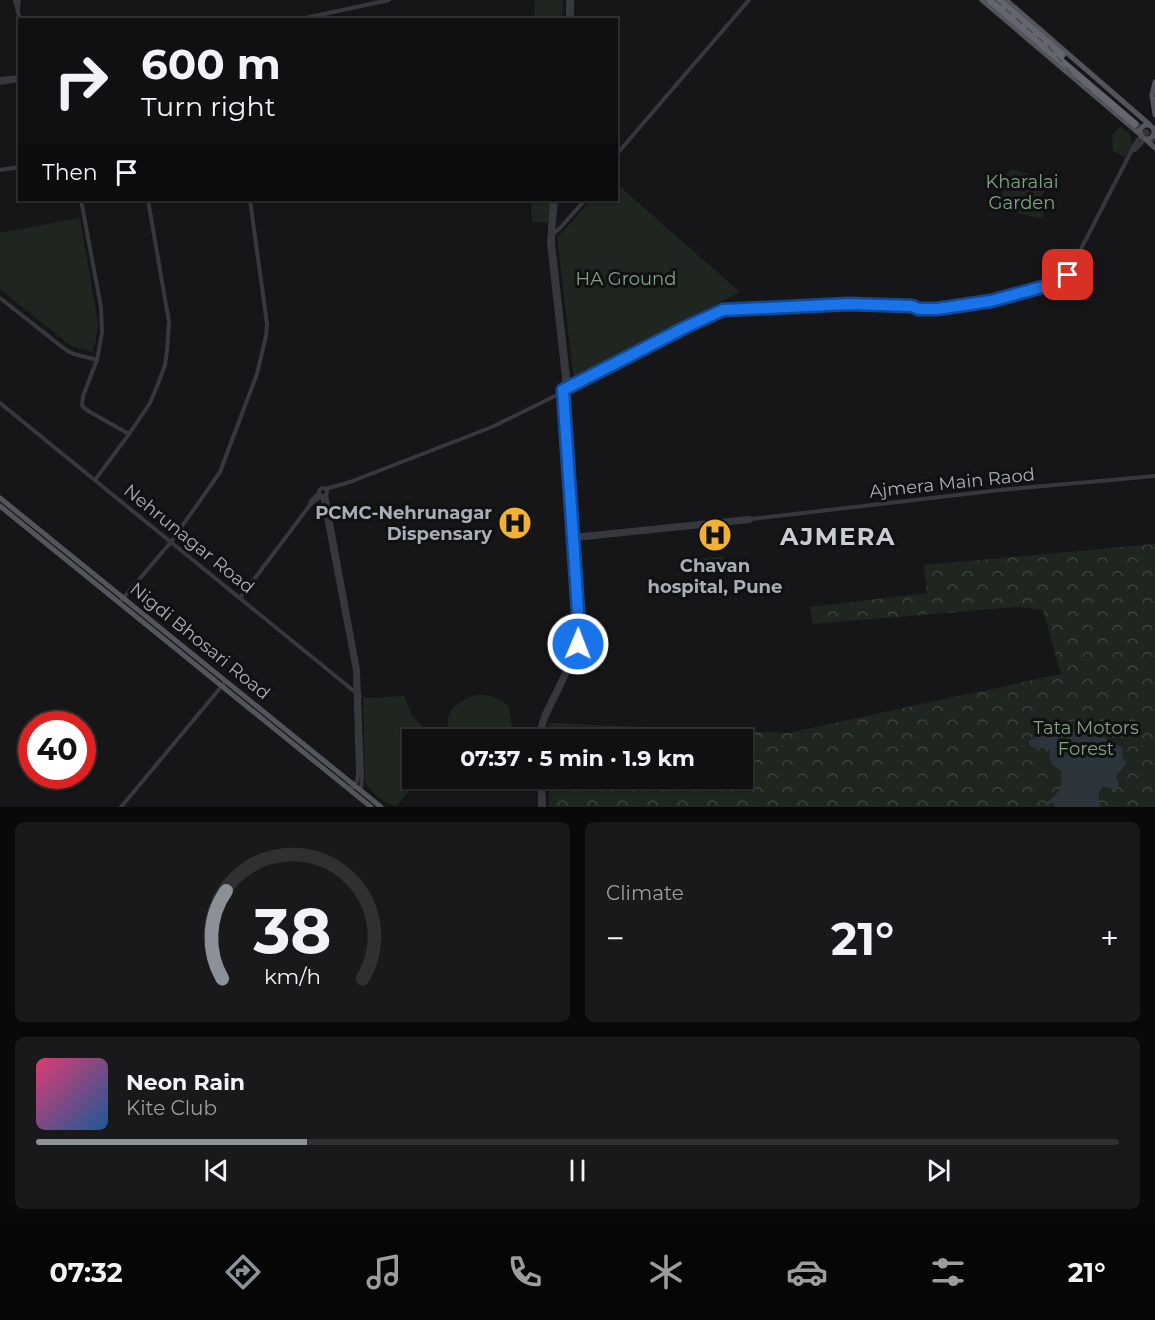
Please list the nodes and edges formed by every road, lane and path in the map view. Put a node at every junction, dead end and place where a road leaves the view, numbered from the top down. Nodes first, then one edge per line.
1 (17, 0) edge
2 (389, 0) edge
3 (570, 0) edge
4 (749, 0) edge
5 (982, 0) edge
6 (990, 0) edge
7 (998, 0) edge
8 (1006, 0) edge
9 (20, 18) edge
10 (305, 18) edge
11 (570, 18) edge
12 (1044, 40) junction
13 (1059, 47) junction
14 (1047, 49) junction
15 (1061, 67) junction
16 (18, 79) edge
17 (0, 81) edge
18 (1155, 82) edge
19 (1154, 112) edge
20 (1153, 127) edge
21 (1143, 137) junction
22 (1155, 147) edge
23 (618, 153) edge
24 (18, 167) edge
25 (0, 170) edge
26 (81, 201) edge
27 (148, 201) edge
28 (250, 201) edge
29 (554, 201) edge
30 (584, 201) edge
31 (551, 235) junction
32 (0, 298) edge
33 (97, 360) junction
34 (564, 392) junction
35 (0, 403) edge
36 (129, 434) junction
37 (1155, 476) edge
38 (95, 480) junction
39 (323, 493) junction
40 (0, 498) edge
41 (0, 506) edge
42 (574, 538) junction
43 (171, 542) junction
44 (240, 598) junction
45 (121, 600) junction
46 (224, 684) junction
47 (358, 694) junction
48 (543, 729) edge
49 (352, 788) junction
50 (542, 789) edge
51 (360, 794) junction
52 (367, 804) edge
53 (121, 807) edge
54 (381, 807) edge
55 (542, 807) edge

1 - 9 street
2 - 10 street
3 - 11 street
4 - 23 street
5 - 15 main road
6 - 14 highway
7 - 12 highway
8 - 13 main road
12 - 13 highway
12 - 14 highway
13 - 20 main road
14 - 15 highway
15 - 21 main road
16 - 17 street
18 - 19 main road
19 - 20 main road
20 - 21 main road
20 - 21 main road
21 - 22 main road
21 - 34 street
24 - 25 street
26 - 33 street
27 - 36 street
28 - 43 street
29 - 31 street
30 - 31 street
31 - 34 street
32 - 33 street
33 - 36 street
34 - 39 street
34 - 42 street
35 - 38 street, Nehrunagar Road
36 - 38 street
37 - 42 street, Ajmera Main Raod
38 - 43 street, Nehrunagar Road
39 - 44 street
39 - 47 street
40 - 45 main road, Nigdi Bhosari Road
41 - 45 main road, Nigdi Bhosari Road
42 - 48 street
43 - 44 street, Nehrunagar Road
43 - 45 street
44 - 47 street, Nehrunagar Road
45 - 46 main road, Nigdi Bhosari Road
46 - 49 main road, Nigdi Bhosari Road
46 - 53 street
47 - 49 street
47 - 51 street
49 - 51 main road, Nigdi Bhosari Road
50 - 55 street
51 - 52 main road
51 - 52 main road, Nigdi Bhosari Road
52 - 54 main road, Nigdi Bhosari Road

